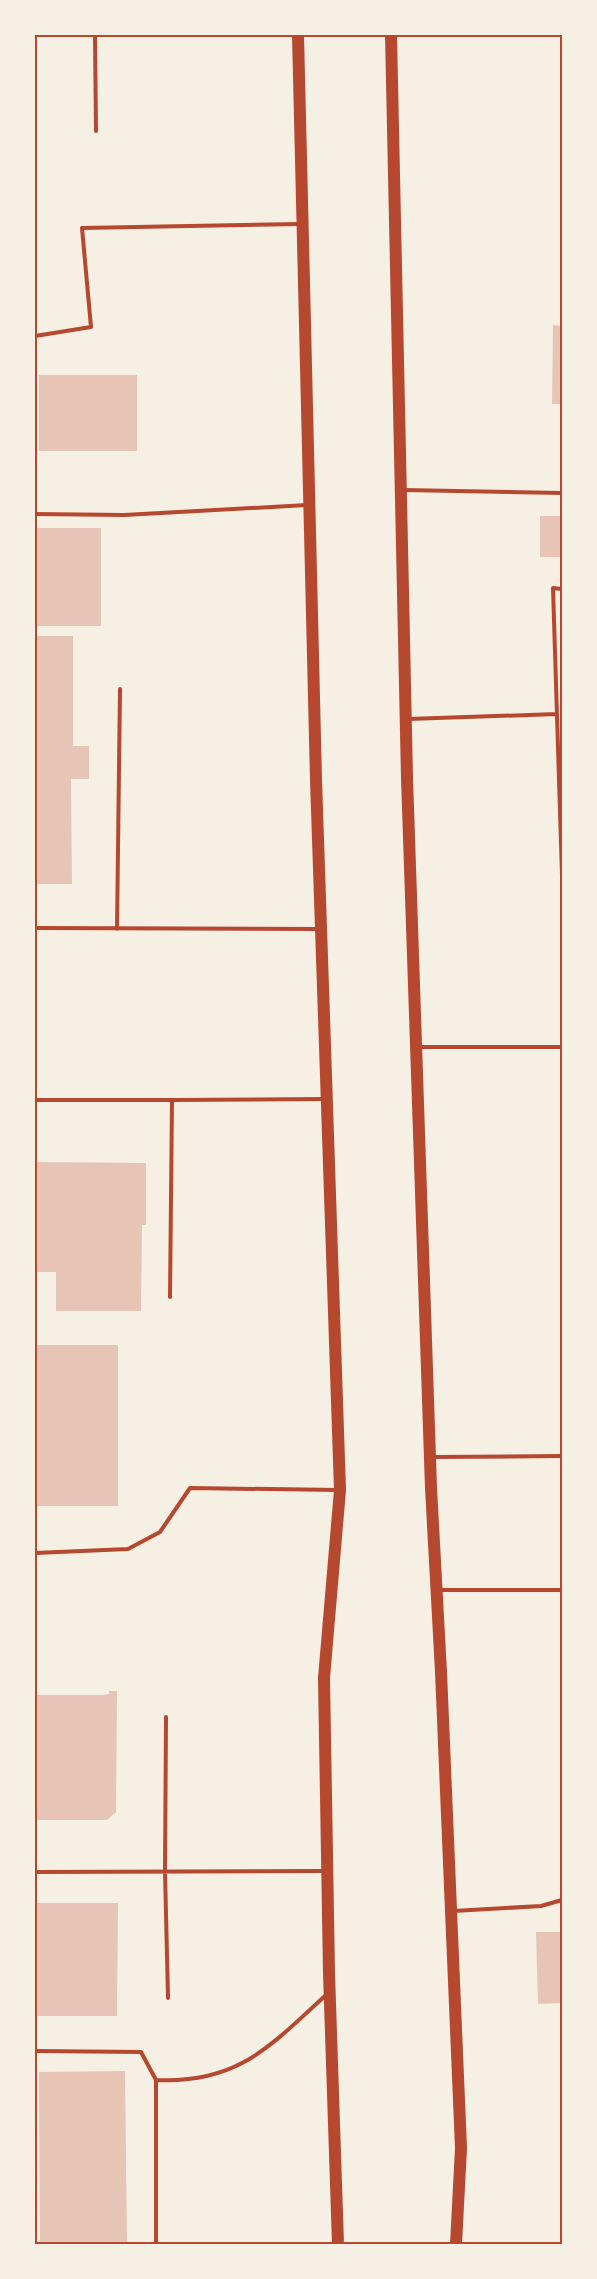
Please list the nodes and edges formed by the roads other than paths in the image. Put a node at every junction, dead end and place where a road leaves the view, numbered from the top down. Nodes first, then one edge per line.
1 (95, 35) edge
2 (298, 35) edge
3 (391, 35) edge
4 (96, 131) dead end
5 (302, 224) junction
6 (35, 336) edge
7 (400, 490) junction
8 (562, 493) edge
9 (309, 505) junction
10 (35, 514) edge
11 (562, 589) edge
12 (120, 689) dead end
13 (557, 714) junction
14 (406, 720) junction
15 (562, 875) edge
16 (35, 928) edge
17 (117, 929) junction
18 (321, 929) junction
19 (416, 1047) junction
20 (562, 1047) edge
21 (327, 1099) junction
22 (35, 1100) edge
23 (172, 1100) junction
24 (170, 1297) dead end
25 (562, 1456) edge
26 (430, 1457) junction
27 (340, 1490) junction
28 (35, 1554) edge
29 (436, 1590) junction
30 (562, 1590) edge
31 (166, 1717) dead end
32 (327, 1871) junction
33 (35, 1872) edge
34 (165, 1872) junction
35 (562, 1900) edge
36 (451, 1911) junction
37 (329, 1992) junction
38 (168, 1998) dead end
39 (35, 2051) edge
40 (156, 2080) junction
41 (156, 2244) edge
42 (338, 2244) edge
43 (456, 2244) edge

1 - 4 lane
2 - 5 main road
3 - 7 main road
5 - 6 lane
5 - 9 main road
7 - 8 lane
7 - 14 main road
9 - 10 lane
9 - 18 main road
11 - 13 lane
12 - 17 lane
13 - 14 lane
13 - 15 lane
14 - 19 main road
16 - 17 lane
17 - 18 lane
18 - 21 main road
19 - 20 lane
19 - 26 main road
21 - 23 lane
21 - 27 main road
22 - 23 lane
23 - 24 lane
25 - 26 lane
26 - 29 main road
27 - 28 lane
27 - 32 main road
29 - 30 lane
29 - 36 main road
31 - 34 lane
32 - 34 lane
32 - 37 main road
33 - 34 lane
34 - 38 lane
35 - 36 lane
36 - 43 main road
37 - 40 lane
37 - 42 main road
39 - 40 lane
40 - 41 lane

